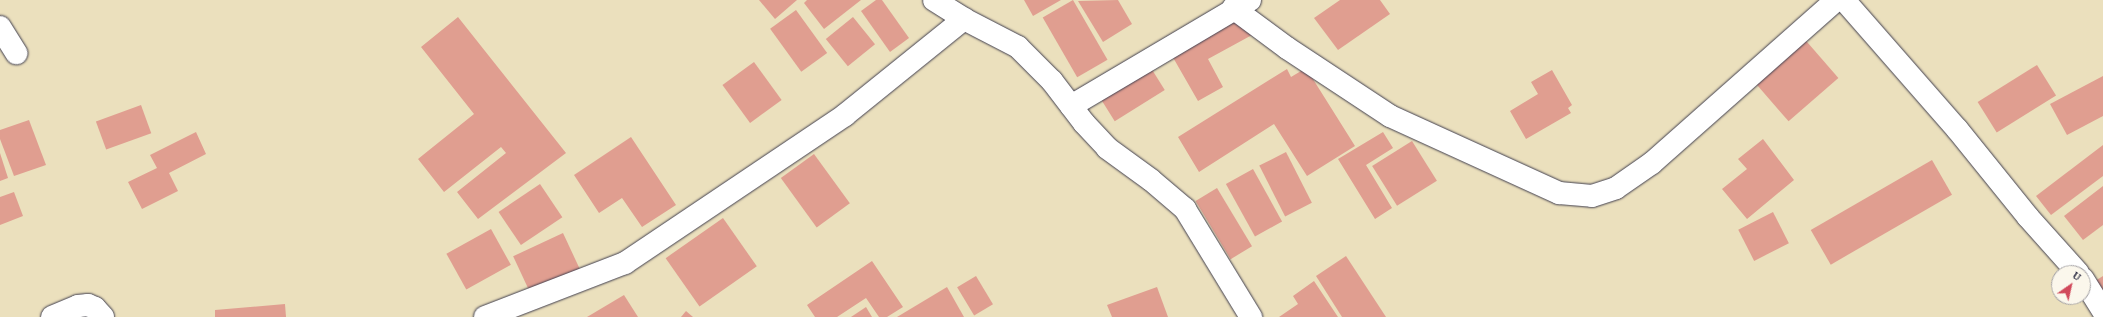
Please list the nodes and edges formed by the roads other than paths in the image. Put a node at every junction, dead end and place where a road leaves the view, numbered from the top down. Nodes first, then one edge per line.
1 (934, 0) edge
2 (1836, 0) edge
3 (1844, 0) edge
4 (1242, 4) edge
5 (964, 19) junction
6 (0, 28) edge
7 (16, 53) dead end
8 (1071, 106) junction
9 (2071, 265) edge
10 (2091, 292) edge
11 (2103, 311) edge
12 (52, 317) edge
13 (103, 317) edge
14 (485, 317) edge
15 (1251, 317) edge

1 - 5 street
2 - 4 street
3 - 9 street
4 - 8 street
5 - 8 street
5 - 14 street
6 - 7 street
8 - 15 street
10 - 11 street
12 - 13 street

